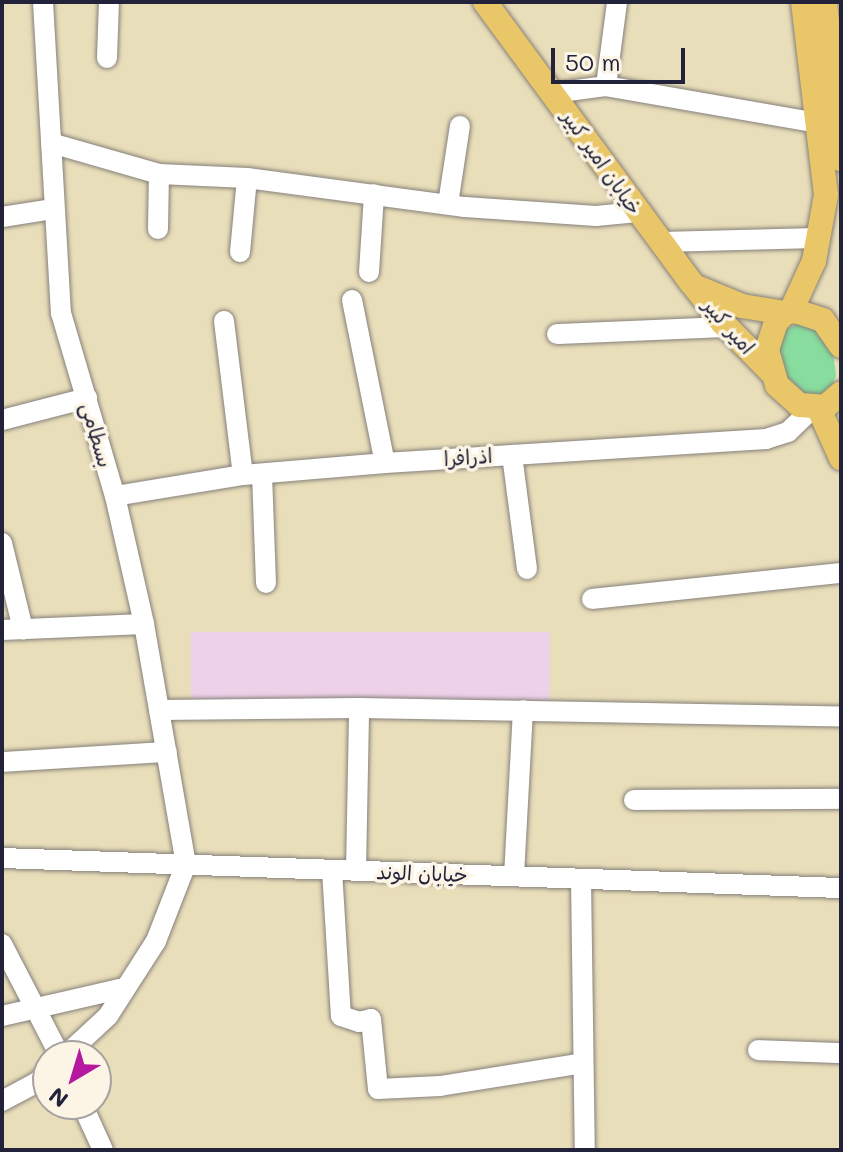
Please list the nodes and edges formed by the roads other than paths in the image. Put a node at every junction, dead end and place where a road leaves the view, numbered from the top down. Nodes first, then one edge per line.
1 (43, 2) edge
2 (109, 2) edge
3 (485, 2) edge
4 (617, 2) edge
5 (803, 2) edge
6 (825, 2) edge
7 (107, 58) dead end
8 (836, 62) edge
9 (606, 86) junction
10 (553, 93) junction
11 (817, 123) junction
12 (460, 126) dead end
13 (51, 143) junction
14 (841, 159) edge
15 (159, 174) junction
16 (247, 178) junction
17 (374, 194) junction
18 (448, 204) junction
19 (53, 209) junction
20 (638, 212) junction
21 (2, 217) edge
22 (158, 229) dead end
23 (817, 238) junction
24 (661, 242) junction
25 (240, 252) dead end
26 (369, 272) dead end
27 (691, 282) junction
28 (352, 300) dead end
29 (788, 312) junction
30 (224, 321) dead end
31 (727, 327) junction
32 (557, 334) dead end
33 (841, 346) edge
34 (772, 373) junction
35 (841, 393) edge
36 (87, 398) junction
37 (815, 409) junction
38 (2, 420) edge
39 (512, 455) junction
40 (841, 458) edge
41 (385, 463) junction
42 (252, 474) junction
43 (115, 496) junction
44 (2, 543) edge
45 (527, 569) dead end
46 (841, 573) edge
47 (266, 583) dead end
48 (592, 599) dead end
49 (144, 624) junction
50 (12, 630) edge
51 (359, 708) junction
52 (159, 710) junction
53 (523, 710) junction
54 (841, 716) edge
55 (167, 752) junction
56 (2, 762) edge
57 (841, 799) edge
58 (634, 800) dead end
59 (2, 858) edge
60 (186, 864) junction
61 (332, 870) junction
62 (356, 871) junction
63 (514, 876) junction
64 (581, 879) junction
65 (841, 888) edge
66 (2, 944) edge
67 (124, 988) junction
68 (35, 1008) junction
69 (2, 1016) edge
70 (54, 1040) edge
71 (81, 1040) edge
72 (758, 1050) dead end
73 (841, 1053) edge
74 (583, 1063) junction
75 (32, 1085) edge
76 (2, 1101) edge
77 (89, 1120) edge
78 (103, 1150) edge
79 (585, 1150) edge

1 - 13 street, بسطامی
2 - 7 street
3 - 10 main road, خیابان امیر کبیر
4 - 9 street
5 - 11 main road
6 - 8 main road
8 - 14 main road
9 - 10 street
9 - 11 street
10 - 20 main road, خیابان امیر کبیر
11 - 23 main road
12 - 18 street
13 - 15 street
13 - 19 street, بسطامی
15 - 16 street
15 - 22 street
16 - 17 street
16 - 25 street
17 - 18 street
17 - 26 street
18 - 20 street
19 - 21 street
19 - 36 street, بسطامی
20 - 24 main road, خیابان امیر کبیر
23 - 24 street
23 - 29 main road
24 - 27 main road, خیابان امیر کبیر
27 - 29 main road, امیر کبیر
27 - 31 main road, امیر کبیر
28 - 41 street
29 - 33 main road, امیر کبیر
29 - 34 main road
30 - 42 street
31 - 32 street
31 - 34 main road, امیر کبیر
34 - 37 main road, امیر کبیر
35 - 37 main road
36 - 38 street
36 - 43 street, بسطامی
37 - 39 street, اذرافرا
37 - 40 main road
39 - 41 street, اذرافرا
39 - 45 street
41 - 42 street, اذرافرا
42 - 43 street, اذرافرا
42 - 47 street
43 - 49 street, بسطامی
44 - 50 street
46 - 48 street
49 - 50 street
49 - 52 street, بسطامی
51 - 52 street
51 - 53 street
51 - 62 street
52 - 55 street, بسطامی
53 - 54 street
53 - 63 street
55 - 56 street
55 - 60 street, بسطامی
57 - 58 street
59 - 60 street, خیابان الوند
60 - 61 street, خیابان الوند
60 - 67 street
61 - 62 street, خیابان الوند
61 - 74 street
62 - 63 street, خیابان الوند
63 - 64 street, خیابان الوند
64 - 65 street, خیابان الوند
64 - 74 street
66 - 68 street
67 - 68 street
67 - 71 street
68 - 69 street
68 - 70 street
72 - 73 street
74 - 79 street
75 - 76 street
77 - 78 street

